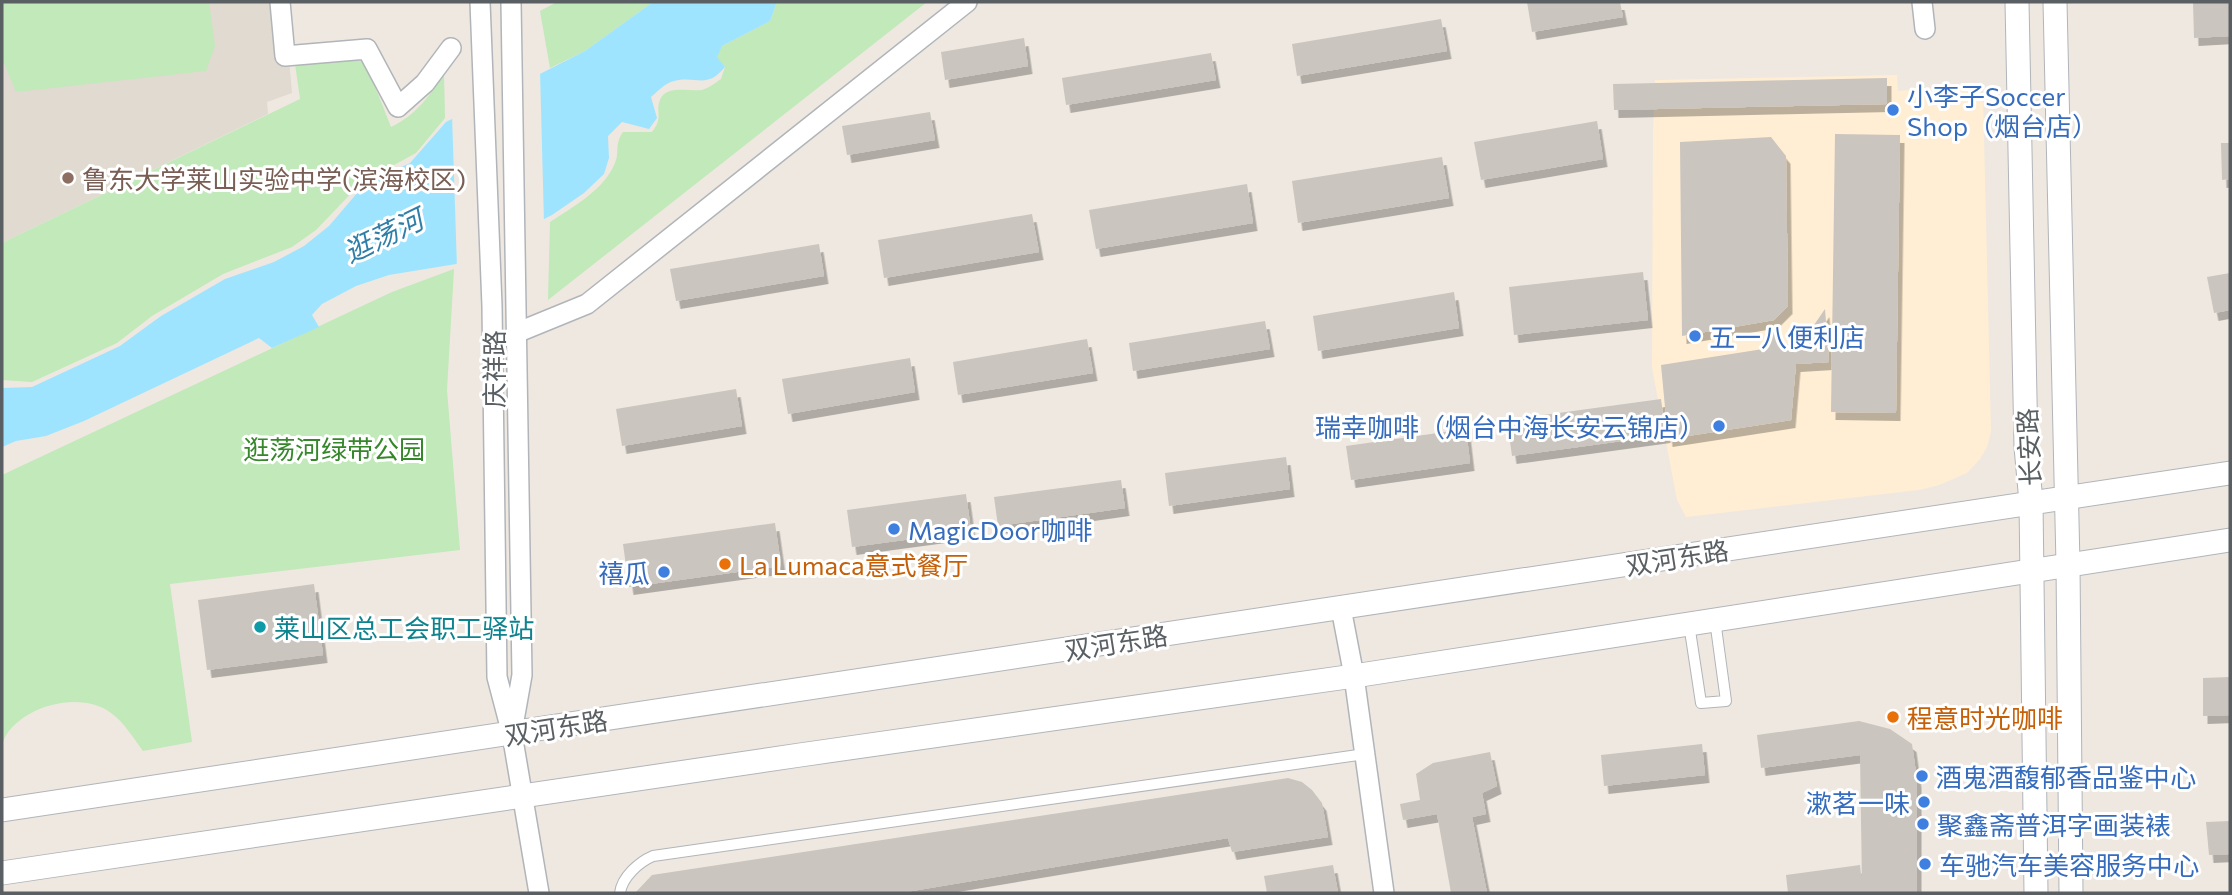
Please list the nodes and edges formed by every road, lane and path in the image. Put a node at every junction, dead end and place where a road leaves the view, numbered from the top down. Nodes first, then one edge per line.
1 (280, 2) edge
2 (480, 2) edge
3 (511, 2) edge
4 (967, 2) edge
5 (1922, 2) edge
6 (2017, 2) edge
7 (2055, 2) edge
8 (1925, 29) dead end
9 (452, 48) dead end
10 (516, 333) junction
11 (2230, 473) edge
12 (2066, 497) junction
13 (2031, 502) junction
14 (2230, 540) edge
15 (2068, 564) junction
16 (2032, 570) junction
17 (1341, 608) junction
18 (1715, 619) junction
19 (1689, 623) junction
20 (1354, 676) junction
21 (512, 734) junction
22 (1365, 754) junction
23 (522, 796) junction
24 (2, 810) edge
25 (2, 873) edge
26 (539, 893) edge
27 (620, 893) edge
28 (1384, 893) edge
29 (2036, 893) edge
30 (2071, 893) edge

1 - 9 street
2 - 21 street, 庆祥路
3 - 10 street, 庆祥路
4 - 10 street
5 - 8 street
6 - 13 street, 长安路
7 - 12 street, 长安路
10 - 21 street, 庆祥路
11 - 12 street, 双河东路
12 - 13 street, 双河东路
12 - 15 street, 长安路
13 - 16 street, 长安路
13 - 17 street, 双河东路
14 - 15 street
15 - 16 street
15 - 30 street, 长安路
16 - 18 street
16 - 29 street, 长安路
17 - 20 street
17 - 21 street, 双河东路
18 - 19 street
18 - 19 lane
19 - 20 street
20 - 22 street
20 - 23 street
21 - 23 street, 庆祥路
21 - 24 street, 双河东路
22 - 27 lane
22 - 28 street
23 - 25 street
23 - 26 street, 庆祥路

